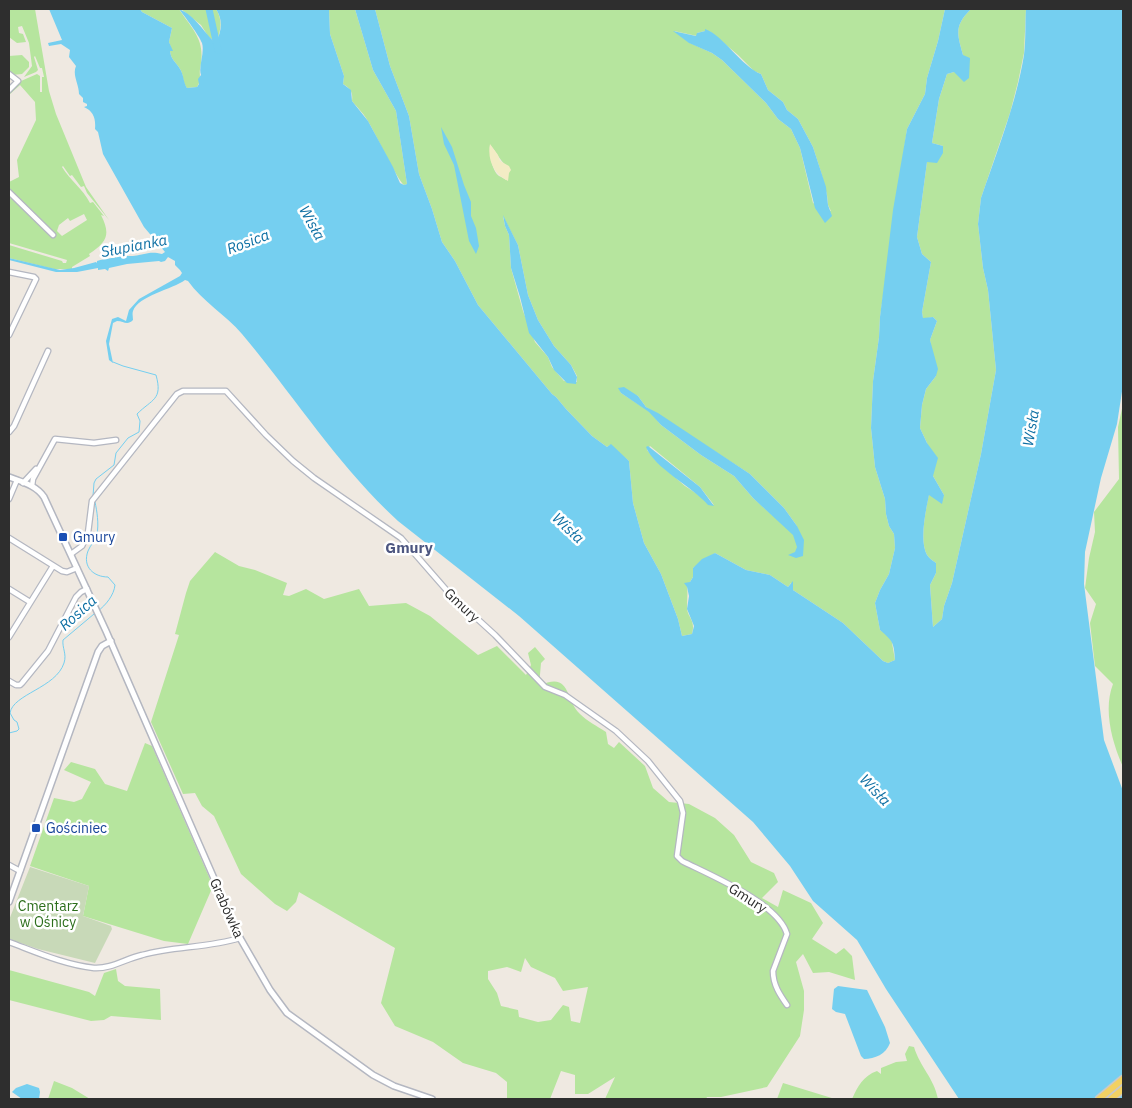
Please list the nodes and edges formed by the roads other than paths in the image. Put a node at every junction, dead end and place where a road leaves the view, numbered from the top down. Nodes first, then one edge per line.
1 (9, 74) edge
2 (9, 90) edge
3 (9, 192) edge
4 (53, 235) dead end
5 (9, 272) edge
6 (9, 335) edge
7 (48, 351) dead end
8 (9, 432) edge
9 (116, 440) dead end
10 (39, 466) junction
11 (9, 477) edge
12 (16, 480) junction
13 (23, 482) junction
14 (32, 486) junction
15 (9, 499) edge
16 (9, 538) edge
17 (71, 554) junction
18 (53, 566) junction
19 (78, 568) junction
20 (9, 589) edge
21 (87, 589) junction
22 (30, 602) junction
23 (9, 637) edge
24 (111, 642) junction
25 (9, 681) edge
26 (9, 865) edge
27 (20, 871) junction
28 (9, 902) edge
29 (240, 938) junction
30 (9, 942) edge
31 (787, 1005) dead end
32 (1123, 1079) edge
33 (1123, 1089) edge
34 (432, 1099) edge
35 (1099, 1099) edge
36 (1111, 1099) edge

1 - 2 street
3 - 4 street
5 - 6 street
7 - 8 street
9 - 10 street
10 - 13 street
10 - 14 street
11 - 12 street
12 - 13 street
12 - 15 street
13 - 14 street
14 - 17 street, Grabówka
16 - 18 street
17 - 19 street, Grabówka
17 - 31 street, Gmury
18 - 19 street
18 - 22 street
19 - 21 street, Grabówka
20 - 22 street
21 - 24 street, Grabówka
21 - 25 street
22 - 23 street
24 - 27 street
24 - 29 street, Grabówka
26 - 27 street
27 - 28 street
29 - 30 street
29 - 34 street, Grabówka
32 - 35 main road
33 - 36 main road

